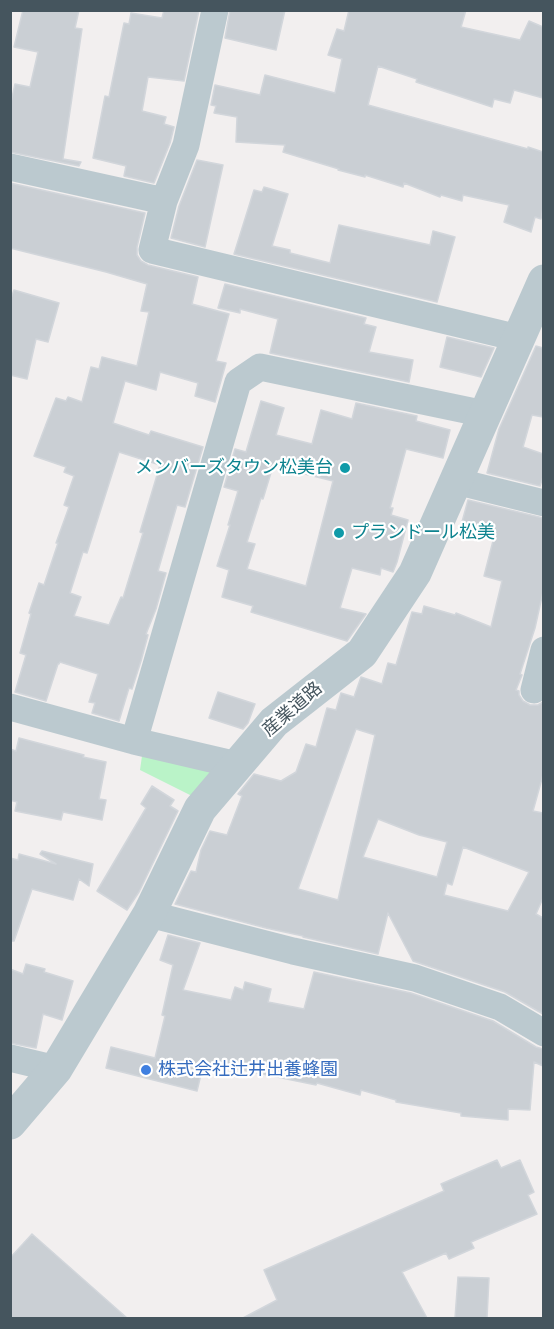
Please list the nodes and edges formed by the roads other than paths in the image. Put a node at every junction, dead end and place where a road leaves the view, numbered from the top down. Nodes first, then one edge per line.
1 (215, 10) edge
2 (10, 167) edge
3 (164, 201) junction
4 (543, 281) edge
5 (528, 335) edge
6 (485, 414) junction
7 (455, 481) junction
8 (543, 503) edge
9 (543, 650) edge
10 (534, 690) dead end
11 (10, 707) edge
12 (134, 741) junction
13 (237, 765) junction
14 (149, 914) junction
15 (543, 1033) edge
16 (10, 1058) edge
17 (56, 1069) junction
18 (10, 1123) edge

1 - 3 street
2 - 3 street
3 - 5 street
4 - 5 street, 産業道路
5 - 6 street, 産業道路
6 - 7 street, 産業道路
6 - 12 street
7 - 8 street
7 - 13 street, 産業道路
9 - 10 street
11 - 12 street
12 - 13 street
13 - 14 street, 産業道路
14 - 15 street
14 - 17 street, 産業道路
16 - 17 street
17 - 18 street, 産業道路

